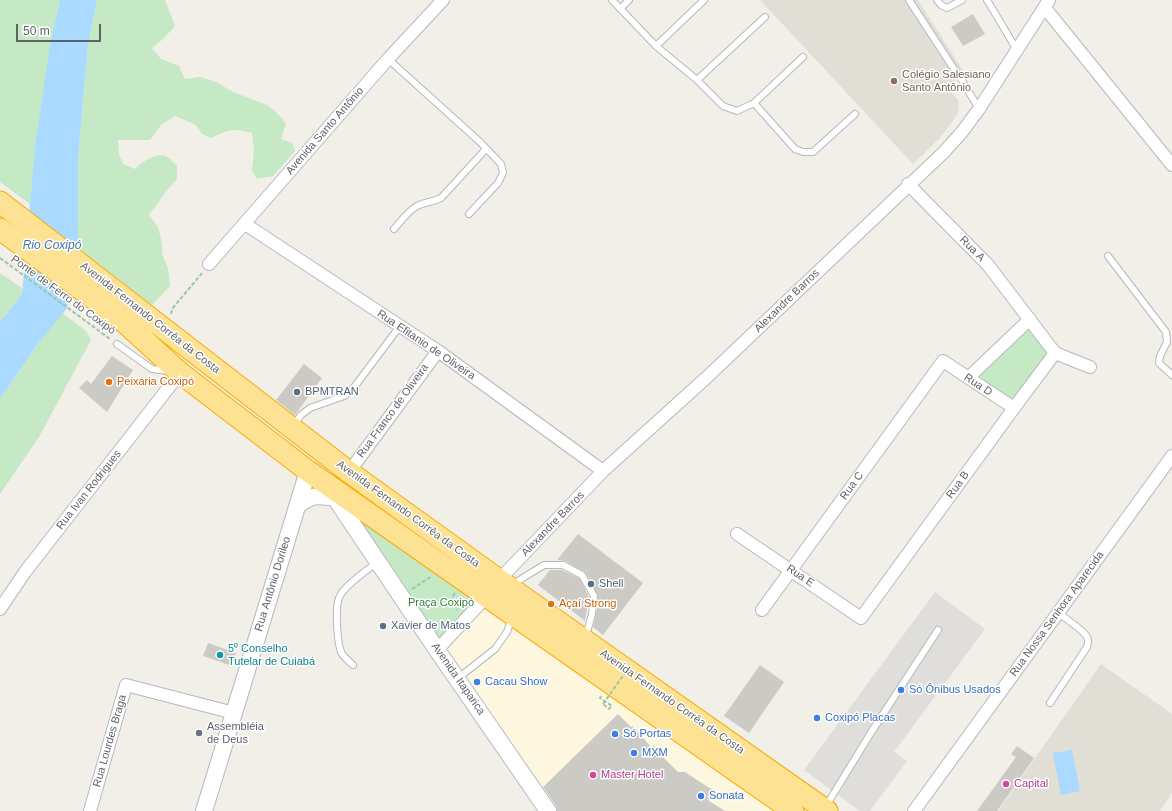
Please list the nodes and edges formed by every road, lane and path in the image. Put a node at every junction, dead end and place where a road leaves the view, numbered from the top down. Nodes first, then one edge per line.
1 (443, 0) edge
2 (612, 0) edge
3 (629, 0) edge
4 (704, 0) edge
5 (909, 0) edge
6 (937, 0) edge
7 (962, 0) edge
8 (987, 0) edge
9 (1047, 4) edge
10 (620, 9) junction
11 (765, 17) dead end
12 (656, 46) junction
13 (1017, 50) junction
14 (802, 57) dead end
15 (388, 59) junction
16 (697, 80) junction
17 (754, 103) junction
18 (979, 109) junction
19 (855, 114) dead end
20 (486, 149) junction
21 (1172, 165) edge
22 (908, 184) junction
23 (0, 202) edge
24 (469, 214) dead end
25 (245, 224) junction
26 (0, 229) edge
27 (394, 229) dead end
28 (1108, 256) dead end
29 (0, 258) edge
30 (209, 264) joint
31 (1030, 318) junction
32 (400, 326) junction
33 (164, 330) junction
34 (117, 344) joint
35 (438, 351) junction
36 (1055, 352) junction
37 (943, 361) joint
38 (1090, 367) dead end
39 (179, 372) junction
40 (1172, 375) edge
41 (968, 378) junction
42 (1014, 408) junction
43 (291, 428) junction
44 (1172, 456) edge
45 (604, 471) junction
46 (308, 472) junction
47 (349, 472) junction
48 (338, 495) junction
49 (297, 506) junction
50 (737, 534) dead end
51 (378, 561) junction
52 (791, 570) junction
53 (433, 576) dead end
54 (498, 588) junction
55 (457, 590) dead end
56 (402, 596) junction
57 (0, 609) edge
58 (762, 610) dead end
59 (1058, 613) junction
60 (513, 614) junction
61 (862, 618) joint
62 (463, 622) junction
63 (938, 630) dead end
64 (585, 640) junction
65 (437, 650) junction
66 (353, 665) dead end
67 (630, 666) dead end
68 (457, 678) junction
69 (600, 698) dead end
70 (1050, 703) dead end
71 (234, 713) junction
72 (783, 808) edge
73 (826, 810) edge
74 (90, 811) edge
75 (204, 811) edge
76 (548, 811) edge
77 (914, 811) edge

1 - 15 street, Avenida Santo Antônio
2 - 10 lane
3 - 10 lane
4 - 12 lane
5 - 18 lane
6 - 7 lane
8 - 13 lane
9 - 13 street, Alexandre Barros
9 - 21 street
10 - 12 lane
11 - 16 lane
12 - 16 lane
13 - 18 street, Alexandre Barros
14 - 17 lane
15 - 20 lane
15 - 25 street, Avenida Santo Antônio
16 - 17 lane
17 - 19 lane
18 - 22 street, Alexandre Barros
20 - 24 lane
20 - 27 lane
22 - 31 street, Rua A
22 - 45 street, Alexandre Barros
23 - 33 highway, Avenida Fernando Corrêa da Costa
25 - 30 street, Avenida Santo Antônio
25 - 32 street, Rua Efitanio de Oliveira
26 - 39 highway, Avenida Fernando Corrêa da Costa
28 - 40 lane
29 - 34 path, Ponte de Ferro do Coxipó
30 - 33 path
31 - 36 street, Rua A
31 - 41 street
32 - 35 street, Rua Efitanio de Oliveira
32 - 43 lane
33 - 43 highway, Avenida Fernando Corrêa da Costa
34 - 39 lane
35 - 45 street, Rua Efitanio de Oliveira
35 - 47 street, Rua Franco de Oliveira
36 - 38 street
36 - 42 street, Rua B
37 - 41 street, Rua D
37 - 52 street, Rua C
39 - 46 highway, Avenida Fernando Corrêa da Costa
39 - 57 street, Rua Ivan Rodrigues
41 - 42 street, Rua D
42 - 61 street, Rua B
43 - 47 highway, Avenida Fernando Corrêa da Costa
44 - 59 street, Rua Nossa Senhora Aparecida
45 - 54 street, Alexandre Barros
46 - 48 highway, Avenida Fernando Corrêa da Costa
46 - 49 street, Rua Antônio Dorileo
47 - 54 highway, Avenida Fernando Corrêa da Costa
48 - 49 street
48 - 51 street, Avenida Itaparica
48 - 54 highway, Avenida Fernando Corrêa da Costa
49 - 71 street, Rua Antônio Dorileo
50 - 52 street, Rua E
51 - 56 street, Avenida Itaparica
51 - 66 lane
52 - 58 street, Rua C
52 - 61 street, Rua E
53 - 56 path
54 - 60 highway, Avenida Fernando Corrêa da Costa
54 - 62 street, Alexandre Barros
54 - 64 highway, Avenida Fernando Corrêa da Costa
54 - 64 lane
55 - 62 path
56 - 65 street, Avenida Itaparica
59 - 70 lane
59 - 77 street, Rua Nossa Senhora Aparecida
60 - 68 lane
60 - 72 highway, Avenida Fernando Corrêa da Costa
62 - 65 street, Alexandre Barros
63 - 73 lane
64 - 73 highway, Avenida Fernando Corrêa da Costa
65 - 68 street, Avenida Itaparica
67 - 69 path, bridge
68 - 76 street, Avenida Itaparica
71 - 74 street, Rua Lourdes Braga
71 - 75 street, Rua Antônio Dorileo

